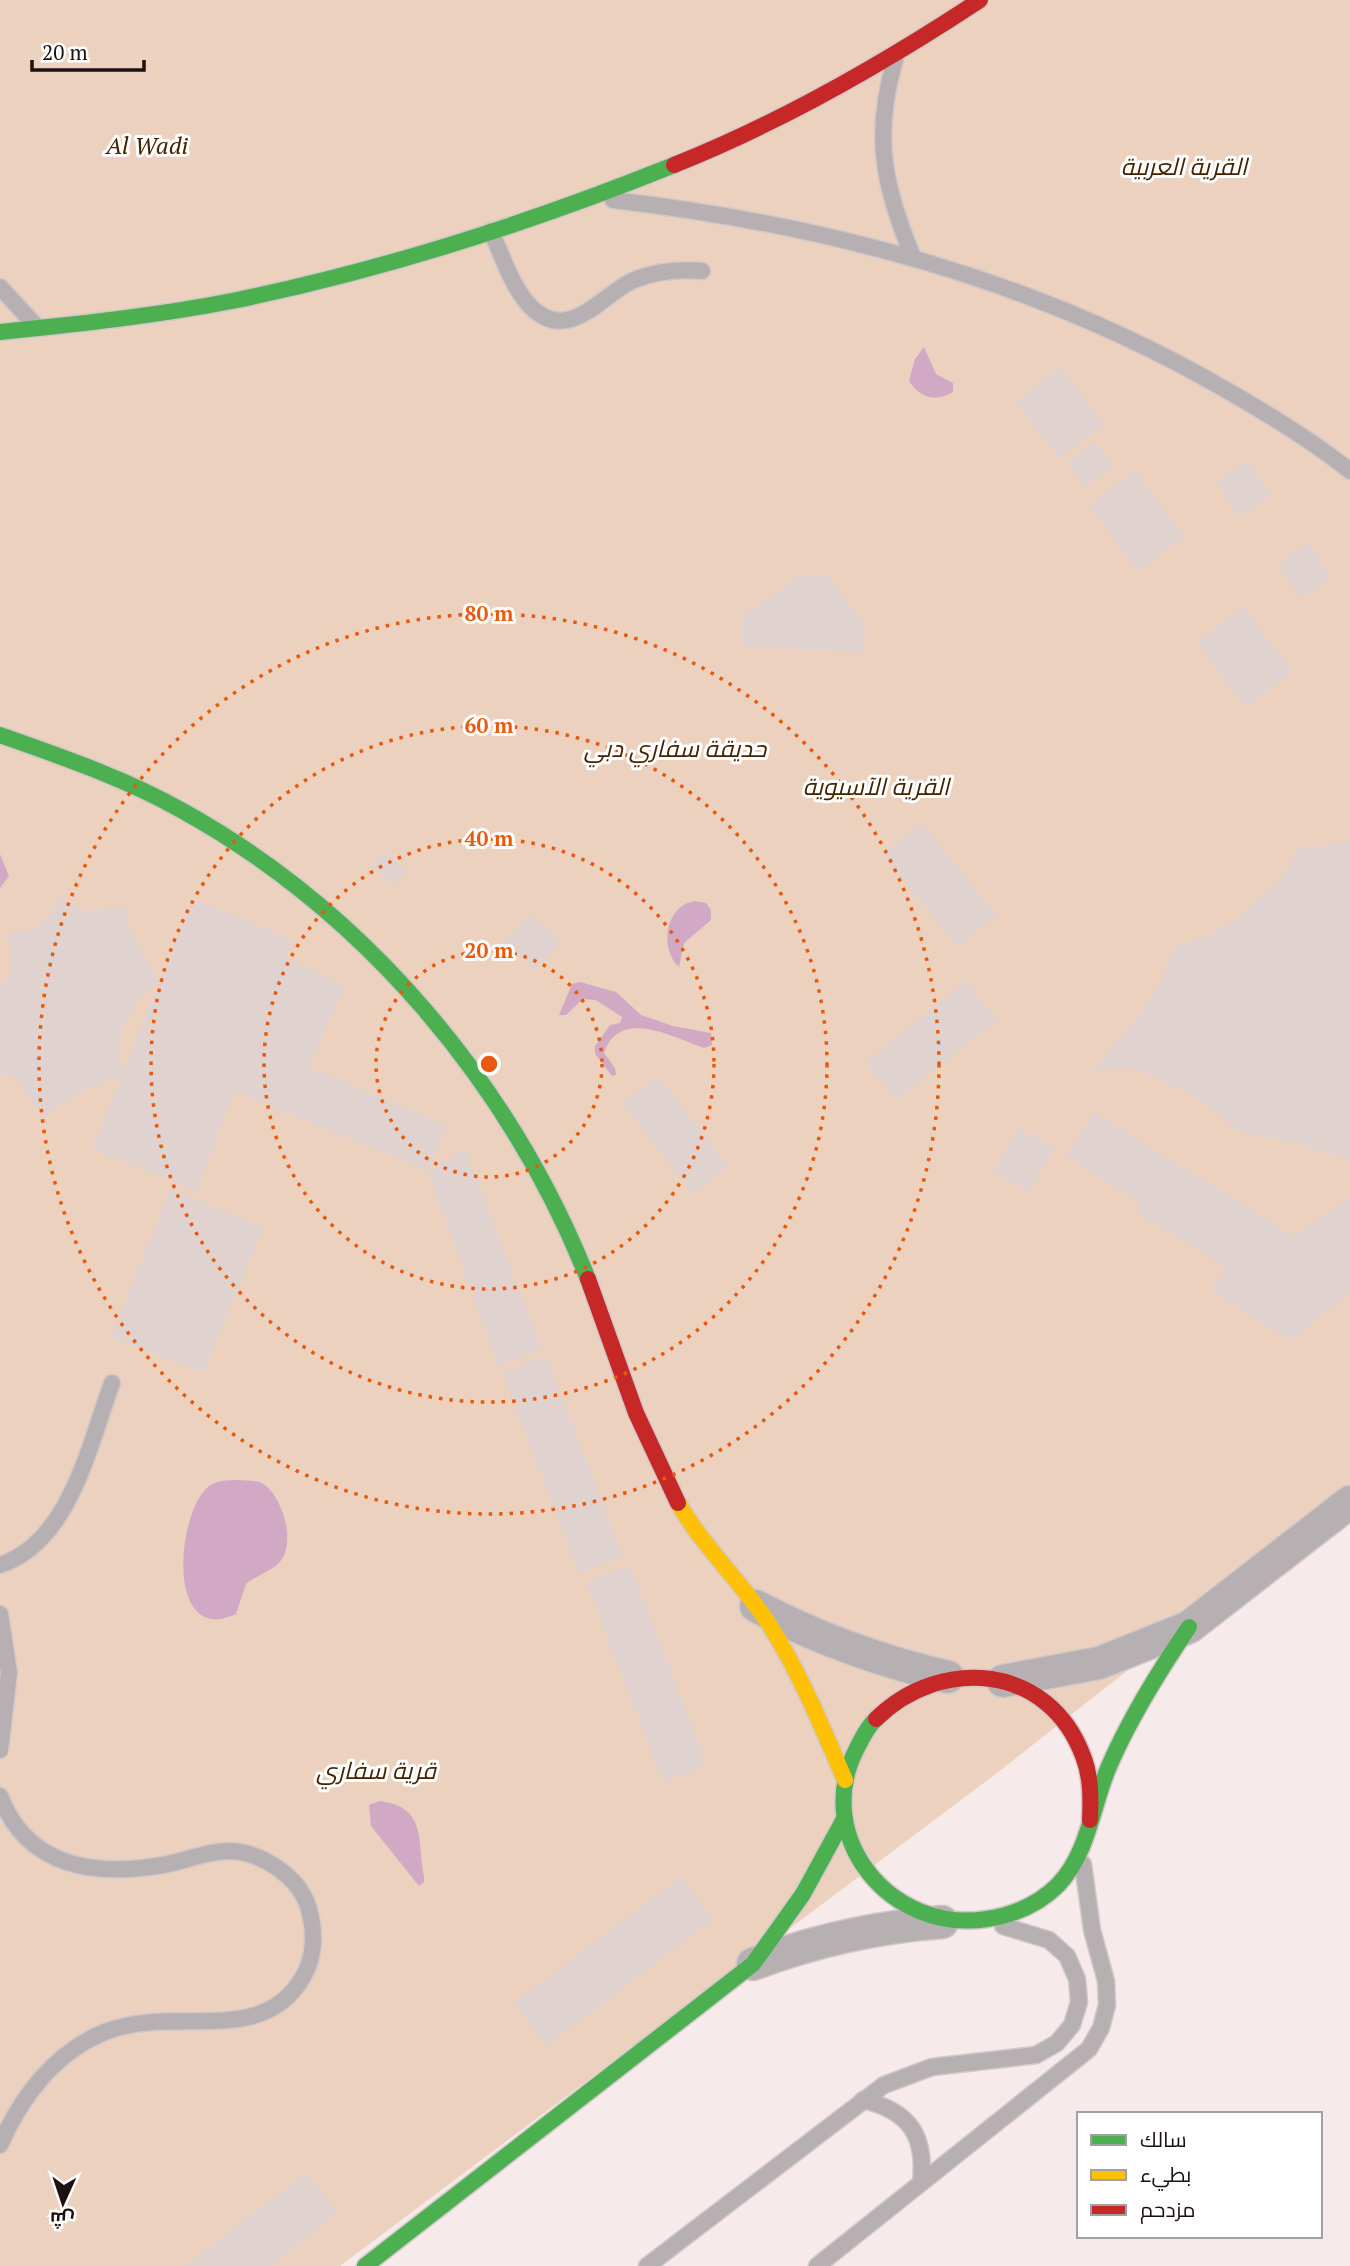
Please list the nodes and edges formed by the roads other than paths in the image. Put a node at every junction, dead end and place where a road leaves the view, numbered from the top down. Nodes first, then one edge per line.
1 (981, 0) edge
2 (897, 54) junction
3 (590, 198) junction
4 (491, 231) junction
5 (913, 257) junction
6 (702, 271) dead end
7 (0, 287) edge
8 (40, 329) junction
9 (0, 332) edge
10 (1350, 471) edge
11 (0, 735) edge
12 (112, 1383) dead end
13 (1350, 1502) edge
14 (0, 1565) edge
15 (756, 1606) junction
16 (0, 1614) edge
17 (1189, 1627) junction
18 (948, 1677) junction
19 (1003, 1681) junction
20 (0, 1750) edge
21 (845, 1780) junction
22 (0, 1796) edge
23 (844, 1819) junction
24 (1090, 1819) junction
25 (1083, 1843) junction
26 (948, 1922) junction
27 (987, 1922) junction
28 (753, 1964) junction
29 (863, 2100) junction
30 (0, 2145) edge
31 (921, 2183) junction
32 (365, 2266) edge
33 (647, 2266) edge
34 (817, 2266) edge

1 - 2 street
2 - 3 street
2 - 5 lane
3 - 4 street
3 - 5 lane
4 - 6 lane
4 - 8 street
5 - 10 lane
7 - 8 lane
8 - 9 street
11 - 15 street
12 - 14 lane
13 - 17 street
15 - 18 street
15 - 21 street
16 - 20 lane
17 - 19 street
17 - 24 street
18 - 19 street
18 - 21 street
19 - 24 street
21 - 23 street
22 - 30 lane
23 - 26 street
23 - 28 street
24 - 25 street
25 - 27 street
25 - 31 lane
26 - 27 street
26 - 28 street
27 - 29 lane
28 - 32 street
29 - 31 lane
29 - 33 lane
31 - 34 lane

